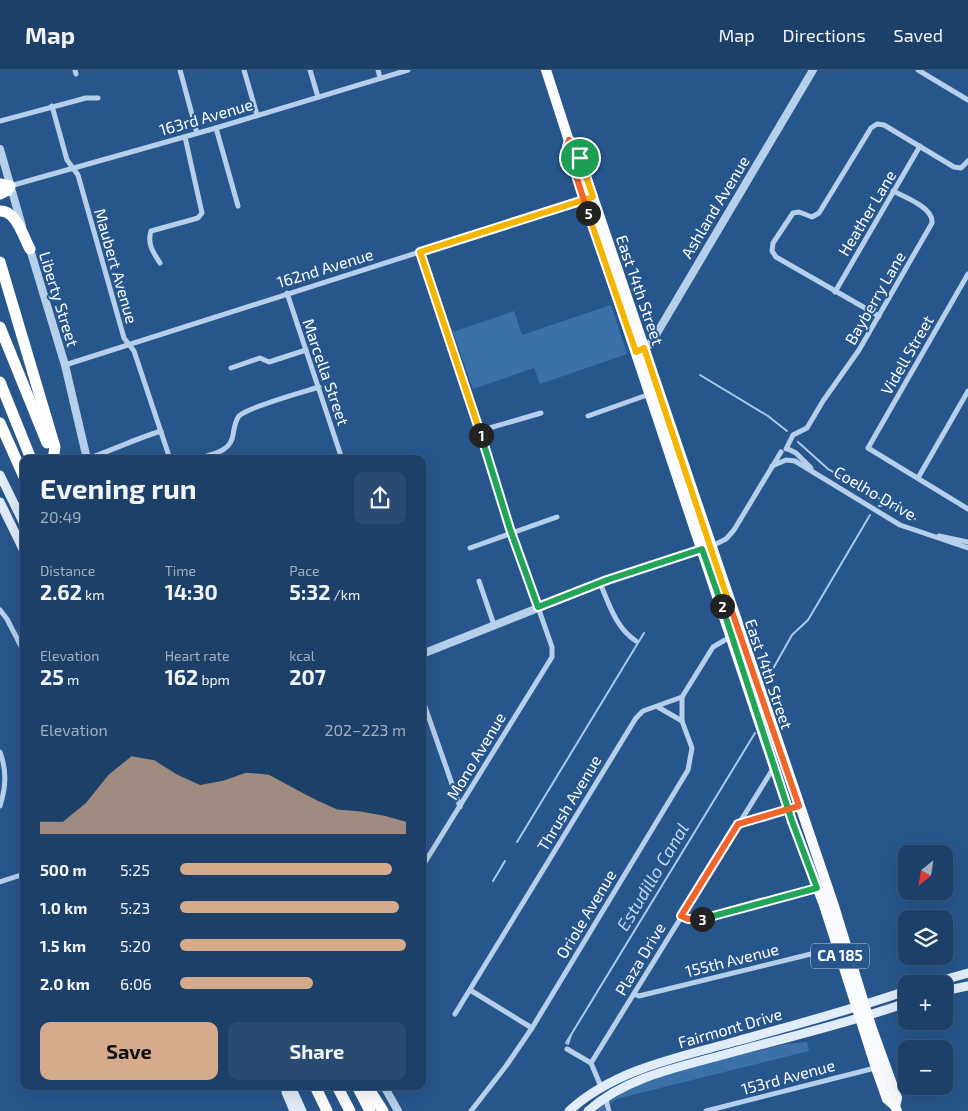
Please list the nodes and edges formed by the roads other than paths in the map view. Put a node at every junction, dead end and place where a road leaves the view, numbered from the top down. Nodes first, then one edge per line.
1 (180, 70) edge
2 (244, 70) edge
3 (310, 70) edge
4 (378, 70) edge
5 (408, 70) edge
6 (546, 70) edge
7 (812, 70) edge
8 (918, 70) edge
9 (380, 78) junction
10 (318, 97) junction
11 (98, 98) dead end
12 (968, 100) edge
13 (52, 106) junction
14 (257, 115) junction
15 (0, 122) edge
16 (216, 128) junction
17 (197, 133) junction
18 (185, 136) junction
19 (920, 146) junction
20 (0, 149) edge
21 (968, 162) edge
22 (74, 168) junction
23 (5, 185) edge
24 (893, 191) junction
25 (0, 194) edge
26 (589, 198) junction
27 (238, 206) dead end
28 (0, 211) edge
29 (30, 248) junction
30 (420, 252) junction
31 (0, 262) edge
32 (160, 263) dead end
33 (968, 274) edge
34 (835, 292) junction
35 (287, 293) junction
36 (879, 316) junction
37 (0, 327) edge
38 (130, 344) junction
39 (306, 350) junction
40 (640, 350) junction
41 (65, 365) junction
42 (231, 368) dead end
43 (0, 382) edge
44 (318, 387) junction
45 (968, 391) edge
46 (650, 394) junction
47 (541, 413) dead end
48 (588, 416) dead end
49 (0, 423) edge
50 (161, 431) junction
51 (479, 431) junction
52 (785, 450) junction
53 (29, 455) edge
54 (51, 455) edge
55 (54, 455) edge
56 (86, 455) edge
57 (99, 455) edge
58 (169, 455) edge
59 (210, 455) edge
60 (341, 455) edge
61 (787, 460) junction
62 (772, 466) junction
63 (20, 468) edge
64 (0, 475) edge
65 (819, 475) junction
66 (918, 478) junction
67 (0, 502) edge
68 (968, 509) edge
69 (20, 516) edge
70 (557, 517) dead end
71 (919, 532) junction
72 (512, 533) junction
73 (968, 542) edge
74 (20, 544) edge
75 (470, 548) dead end
76 (707, 548) junction
77 (968, 548) edge
78 (479, 581) dead end
79 (600, 584) junction
80 (538, 607) junction
81 (0, 610) edge
82 (494, 625) junction
83 (732, 636) junction
84 (636, 640) dead end
85 (20, 644) edge
86 (426, 652) edge
87 (682, 697) junction
88 (658, 707) junction
89 (426, 709) edge
90 (682, 720) junction
91 (0, 752) edge
92 (774, 766) junction
93 (0, 806) edge
94 (460, 807) junction
95 (796, 810) junction
96 (738, 824) junction
97 (426, 861) edge
98 (20, 875) edge
99 (0, 882) edge
100 (817, 888) junction
101 (681, 916) junction
102 (836, 946) junction
103 (968, 973) edge
104 (953, 977) edge
105 (968, 986) edge
106 (953, 989) edge
107 (470, 990) junction
108 (634, 994) junction
109 (898, 994) edge
110 (861, 1006) junction
111 (898, 1006) edge
112 (455, 1014) dead end
113 (864, 1017) junction
114 (532, 1028) junction
115 (567, 1049) dead end
116 (591, 1062) junction
117 (876, 1068) junction
118 (286, 1090) edge
119 (292, 1090) edge
120 (317, 1090) edge
121 (339, 1090) edge
122 (360, 1090) edge
123 (369, 1090) edge
124 (386, 1090) edge
125 (603, 1092) junction
126 (896, 1108) edge
127 (294, 1111) edge
128 (302, 1111) edge
129 (326, 1111) edge
130 (350, 1111) edge
131 (370, 1111) edge
132 (382, 1111) edge
133 (398, 1111) edge
134 (471, 1111) edge
135 (569, 1111) edge
136 (588, 1111) edge
137 (609, 1111) edge
138 (706, 1111) edge

1 - 17 street
2 - 14 street
3 - 10 street
4 - 9 street
5 - 9 street, 163rd Avenue
6 - 26 main road, East 14th Street / CA 185
7 - 40 street, Ashland Avenue
8 - 12 street
9 - 10 street, 163rd Avenue
10 - 14 street, 163rd Avenue
11 - 13 street
13 - 15 street
13 - 22 street, Maubert Avenue
14 - 16 street, 163rd Avenue
16 - 17 street, 163rd Avenue
16 - 27 street
17 - 18 street, 163rd Avenue
18 - 22 street, 163rd Avenue
18 - 32 street
19 - 21 street
19 - 24 street, Heather Lane
19 - 34 street
20 - 23 street, Liberty Street
22 - 23 street, 163rd Avenue
22 - 38 street, Maubert Avenue
23 - 25 highway
23 - 29 street, Liberty Street
24 - 34 street, Heather Lane
24 - 36 street, Bayberry Lane
26 - 30 street, 162nd Avenue
26 - 40 main road, East 14th Street / CA 185
28 - 29 highway
29 - 41 street, Liberty Street
30 - 35 street, 162nd Avenue
30 - 51 street
31 - 55 highway
33 - 66 street, Videll Street
34 - 36 street
35 - 38 street, 162nd Avenue
35 - 39 street, Marcella Street
36 - 52 street, Bayberry Lane
37 - 54 highway
38 - 41 street, 162nd Avenue
38 - 50 street, Maubert Avenue
39 - 42 street
39 - 44 street, Marcella Street
40 - 46 main road, East 14th Street / CA 185
40 - 76 main road, East 14th Street / CA 185
41 - 56 street, Liberty Street
43 - 53 highway
44 - 59 street
44 - 60 street, Marcella Street
45 - 66 street
46 - 48 street
46 - 76 main road, East 14th Street / CA 185
47 - 51 street
49 - 63 highway
50 - 57 street
50 - 58 street, Maubert Avenue
51 - 72 street
52 - 61 street
52 - 61 street
52 - 62 street, Bayberry Lane
52 - 65 street, Coelho Drive
61 - 62 street
61 - 65 street, Coelho Drive
62 - 76 street, Bayberry Lane
64 - 69 main road
65 - 71 street, Coelho Drive
66 - 68 street
67 - 74 main road
70 - 72 street
71 - 73 street, Coelho Drive
71 - 77 street, Coelho Drive
72 - 75 street
72 - 80 street
76 - 79 street
76 - 83 main road, East 14th Street / CA 185
76 - 95 main road, East 14th Street / CA 185
78 - 82 street
79 - 80 street
79 - 84 street
80 - 82 street
80 - 94 street, Mono Avenue
81 - 85 street
82 - 86 street
83 - 87 street
83 - 92 main road, East 14th Street / CA 185
87 - 88 street, Thrush Avenue
87 - 90 street, Oriole Avenue
88 - 90 street
88 - 107 street, Thrush Avenue
89 - 94 street
90 - 114 street, Oriole Avenue
91 - 93 street
92 - 95 main road, East 14th Street / CA 185
92 - 96 street, Plaza Drive
94 - 97 street, Mono Avenue
95 - 96 street
95 - 100 main road, East 14th Street / CA 185
95 - 110 main road, East 14th Street / CA 185
96 - 101 street, Plaza Drive
98 - 99 street
100 - 101 street
100 - 102 main road, East 14th Street / CA 185
101 - 108 street, Plaza Drive
102 - 108 street, 155th Avenue
102 - 110 main road, East 14th Street / CA 185
103 - 104 main road
105 - 106 main road
107 - 112 street, Thrush Avenue
107 - 114 street
108 - 116 street, Plaza Drive
109 - 110 main road, Fairmont Drive
110 - 113 main road, East 14th Street / CA 185
110 - 125 main road, Fairmont Drive
111 - 113 main road, Fairmont Drive
113 - 117 main road, East 14th Street / CA 185
113 - 125 main road, Fairmont Drive
113 - 126 main road, East 14th Street / CA 185
114 - 134 street, Oriole Avenue
115 - 116 street
116 - 125 street
117 - 126 main road, East 14th Street / CA 185
117 - 138 street, 153rd Avenue
118 - 127 main road
119 - 128 main road
120 - 129 highway
121 - 130 highway
122 - 131 highway
123 - 132 highway
124 - 133 street
125 - 135 main road, Fairmont Drive
125 - 136 main road, Fairmont Drive
125 - 137 street

